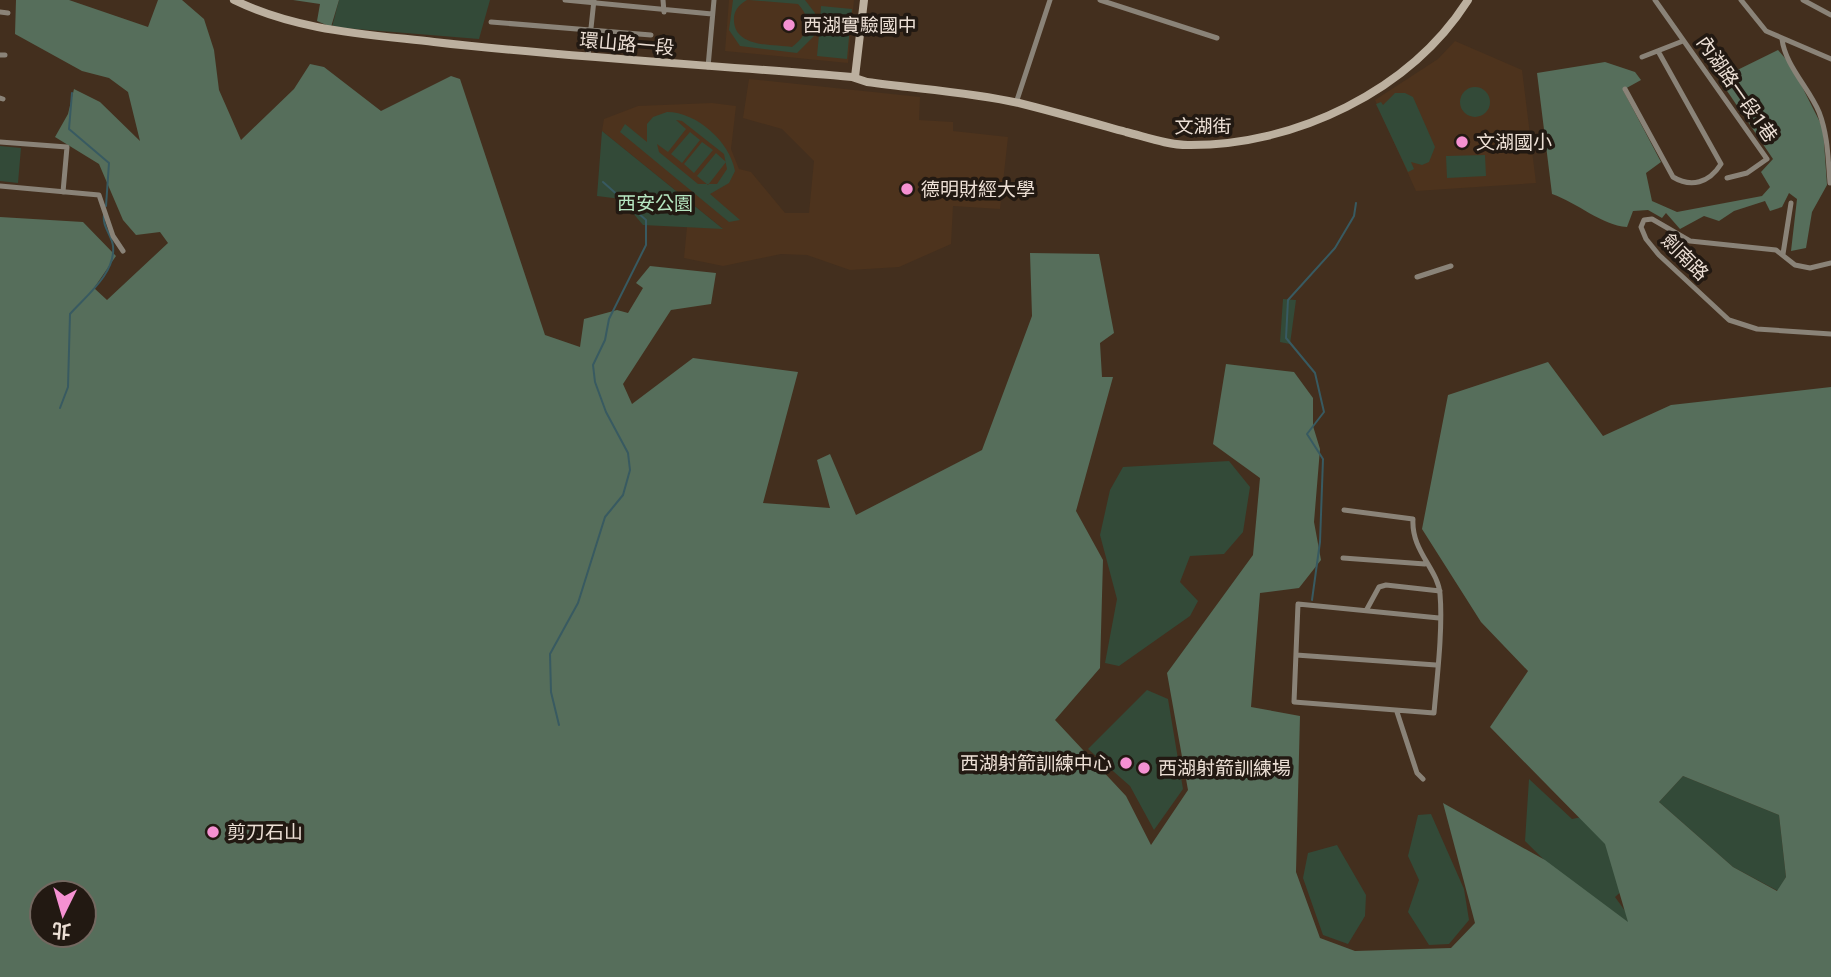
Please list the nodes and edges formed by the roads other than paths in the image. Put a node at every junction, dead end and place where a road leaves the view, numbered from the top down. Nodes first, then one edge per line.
1 (234, 0) edge
2 (565, 0) edge
3 (663, 0) edge
4 (714, 0) edge
5 (864, 0) edge
6 (1050, 0) edge
7 (1100, 0) edge
8 (1468, 0) edge
9 (1655, 0) edge
10 (1741, 0) edge
11 (1803, 0) edge
12 (594, 1) edge
13 (0, 12) edge
14 (664, 12) junction
15 (8, 13) dead end
16 (712, 14) junction
17 (1831, 15) edge
18 (491, 22) dead end
19 (589, 28) junction
20 (652, 35) dead end
21 (1217, 38) dead end
22 (1782, 39) junction
23 (1684, 41) junction
24 (1658, 51) junction
25 (588, 56) junction
26 (1642, 57) dead end
27 (1831, 58) edge
28 (709, 66) junction
29 (855, 78) junction
30 (1625, 89) dead end
31 (1016, 103) junction
32 (0, 142) edge
33 (1727, 178) dead end
34 (1830, 183) edge
35 (0, 186) edge
36 (63, 192) junction
37 (1791, 203) dead end
38 (123, 251) dead end
39 (1783, 254) junction
40 (1831, 263) edge
41 (1451, 266) dead end
42 (1418, 277) dead end
43 (1831, 334) edge
44 (1344, 510) dead end
45 (1343, 558) dead end
46 (1425, 564) junction
47 (1440, 591) junction
48 (1367, 609) junction
49 (1439, 618) junction
50 (1296, 655) junction
51 (1436, 665) junction
52 (1397, 712) junction
53 (1423, 779) dead end

1 - 25 street, 環山路一段
2 - 12 street
3 - 14 street
4 - 16 street
5 - 29 street
6 - 31 street
7 - 21 street
8 - 31 street, 文湖街
9 - 23 street, 內湖路一段1巷
10 - 22 street
11 - 17 street
12 - 14 street
12 - 19 street
13 - 15 street
14 - 16 street
16 - 28 street
18 - 19 street
19 - 20 street
19 - 25 street
22 - 27 street
22 - 34 street
23 - 24 street
23 - 33 street, 內湖路一段1巷
24 - 26 street
24 - 30 street
25 - 28 street, 環山路一段
28 - 29 street, 環山路一段
29 - 31 street, 文湖街
32 - 36 street
35 - 36 street
36 - 38 street
37 - 39 street
39 - 40 street, 劍南路
39 - 43 street, 劍南路
41 - 42 street
44 - 46 street
45 - 46 street
46 - 47 street
47 - 48 street
47 - 49 street
48 - 49 street
48 - 50 street
49 - 51 street
50 - 51 street
50 - 52 street
51 - 52 street
52 - 53 street

